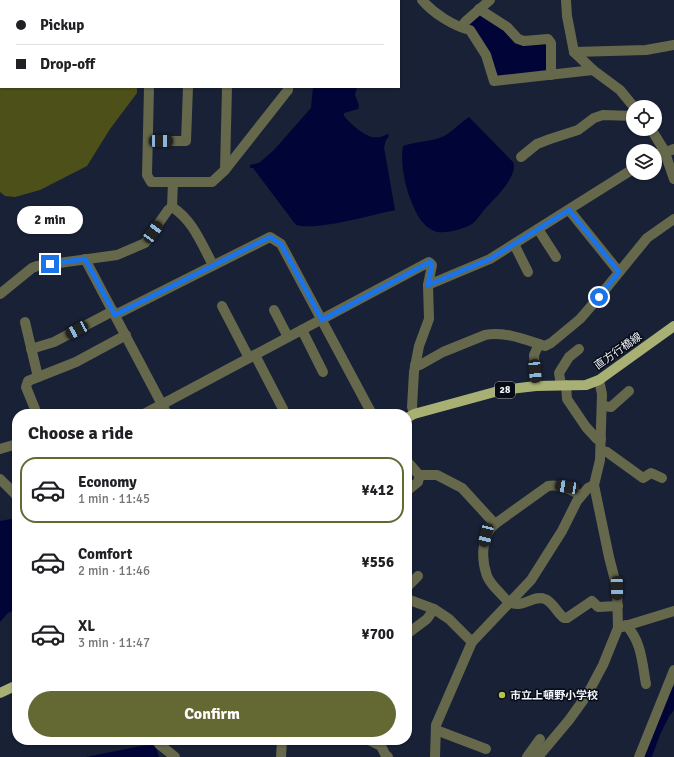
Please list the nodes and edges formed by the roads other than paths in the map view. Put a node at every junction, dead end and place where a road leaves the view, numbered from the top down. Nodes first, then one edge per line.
1 (422, 0) edge
2 (490, 0) edge
3 (566, 0) edge
4 (479, 9) junction
5 (461, 28) junction
6 (674, 45) edge
7 (574, 52) junction
8 (594, 70) junction
9 (551, 75) junction
10 (149, 88) edge
11 (188, 88) edge
12 (227, 88) edge
13 (288, 88) edge
14 (628, 100) edge
15 (626, 116) edge
16 (655, 136) edge
17 (148, 141) junction
18 (664, 152) edge
19 (521, 157) dead end
20 (225, 170) junction
21 (626, 173) edge
22 (674, 179) edge
23 (173, 182) junction
24 (172, 207) junction
25 (569, 210) junction
26 (674, 219) edge
27 (538, 229) junction
28 (514, 244) junction
29 (556, 257) dead end
30 (85, 259) junction
31 (213, 265) junction
32 (528, 272) dead end
33 (619, 272) junction
34 (428, 285) junction
35 (1, 290) edge
36 (222, 306) dead end
37 (274, 310) dead end
38 (114, 313) junction
39 (322, 320) junction
40 (25, 322) dead end
41 (674, 326) edge
42 (302, 330) junction
43 (126, 335) junction
44 (288, 338) junction
45 (539, 344) junction
46 (31, 349) junction
47 (579, 349) dead end
48 (252, 356) junction
49 (415, 365) junction
50 (323, 372) dead end
51 (38, 377) junction
52 (599, 380) junction
53 (536, 386) junction
54 (563, 386) junction
55 (629, 391) dead end
56 (162, 404) junction
57 (602, 406) junction
58 (36, 409) edge
59 (153, 409) edge
60 (164, 409) edge
61 (283, 409) dead end
62 (369, 409) edge
63 (412, 409) edge
64 (412, 415) edge
65 (601, 439) junction
66 (12, 445) edge
67 (0, 449) edge
68 (601, 451) junction
69 (412, 468) edge
70 (420, 475) junction
71 (662, 478) dead end
72 (0, 479) edge
73 (594, 485) junction
74 (412, 487) edge
75 (12, 490) edge
76 (582, 496) junction
77 (495, 524) junction
78 (418, 576) dead end
79 (412, 582) edge
80 (412, 601) edge
81 (510, 602) junction
82 (618, 606) junction
83 (434, 609) junction
84 (674, 611) edge
85 (622, 627) junction
86 (412, 630) edge
87 (472, 642) junction
88 (674, 670) edge
89 (646, 684) dead end
90 (12, 687) edge
91 (0, 692) edge
92 (436, 730) junction
93 (540, 739) dead end
94 (159, 745) edge
95 (161, 745) edge
96 (282, 745) edge
97 (379, 745) edge
98 (486, 749) dead end
99 (162, 757) edge
100 (175, 757) edge
101 (281, 757) edge
102 (388, 757) edge
103 (434, 757) edge
104 (527, 757) edge
105 (538, 757) edge
106 (639, 757) edge

1 - 5 street
2 - 4 street
3 - 7 street
4 - 5 street
4 - 9 street
5 - 9 street
6 - 7 street
7 - 8 street
8 - 9 street
8 - 14 street
10 - 17 street
11 - 17 street
12 - 20 street
13 - 20 street
15 - 19 street
16 - 18 street
17 - 23 street
18 - 22 street
20 - 23 street
21 - 25 street
23 - 24 street
24 - 30 street
24 - 31 street
25 - 27 street
25 - 33 street
26 - 33 street
27 - 28 street
27 - 29 street
28 - 32 street
28 - 34 street
30 - 35 street
30 - 38 street
31 - 38 street
31 - 39 street
33 - 45 street
34 - 39 street
34 - 49 street
36 - 48 street
37 - 44 street
38 - 43 street
38 - 46 street
39 - 42 street
39 - 62 street
40 - 46 street
41 - 52 main road, 直方行橋線 / 28
42 - 44 street
42 - 50 street
43 - 51 street
43 - 56 street
44 - 48 street
45 - 49 street
45 - 53 street
46 - 51 street
47 - 54 street
48 - 56 street
48 - 61 street
49 - 63 street
51 - 58 street
52 - 54 main road, 直方行橋線 / 28
52 - 57 street
53 - 54 main road, 直方行橋線 / 28
53 - 64 main road, 直方行橋線 / 28
54 - 65 street
55 - 57 street
56 - 59 street
56 - 60 street
57 - 65 street
65 - 68 street
66 - 67 street
68 - 71 street
68 - 73 street
69 - 70 street
70 - 74 street
70 - 77 street
72 - 75 street
73 - 76 street
73 - 82 street
76 - 77 street
76 - 81 street
77 - 81 street
78 - 79 street
80 - 83 street
81 - 82 street
81 - 87 street
82 - 85 street
83 - 86 street
83 - 87 street
84 - 85 street
85 - 89 street
85 - 105 street
87 - 92 street
88 - 106 street
90 - 91 main road
92 - 98 street
92 - 103 street
93 - 104 street
94 - 99 street
95 - 100 street
96 - 101 street
97 - 102 street

